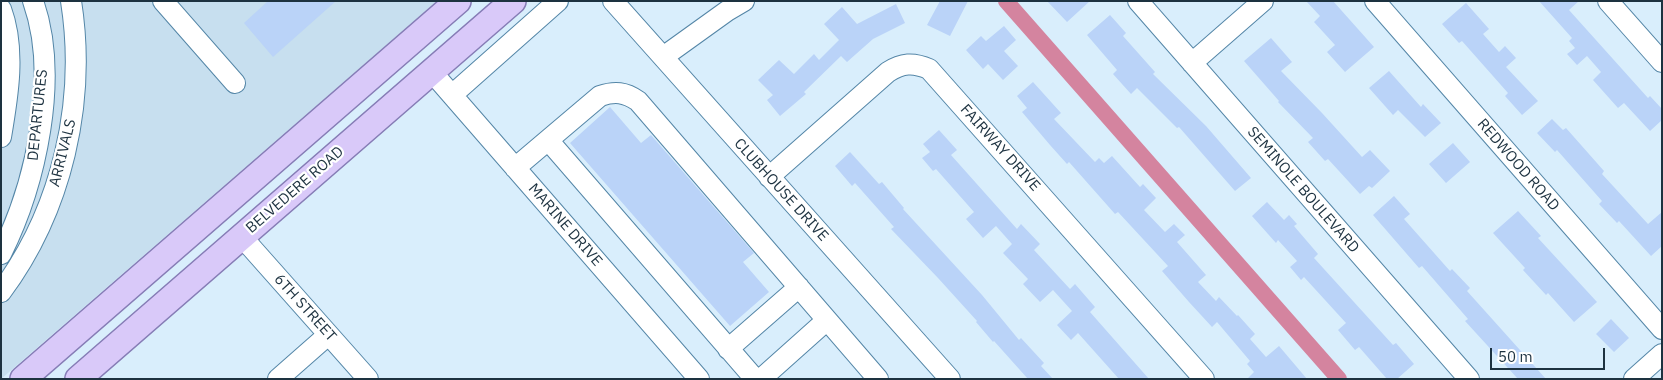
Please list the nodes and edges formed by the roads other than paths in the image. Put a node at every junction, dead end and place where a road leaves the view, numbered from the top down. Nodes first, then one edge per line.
1 (33, 1) edge
2 (71, 1) edge
3 (163, 1) edge
4 (458, 1) edge
5 (513, 1) edge
6 (558, 1) edge
7 (613, 1) edge
8 (744, 1) edge
9 (1138, 1) edge
10 (1263, 1) edge
11 (1375, 1) edge
12 (1608, 1) edge
13 (1, 9) edge
14 (663, 57) junction
15 (1662, 62) edge
16 (1192, 63) junction
17 (432, 71) junction
18 (235, 83) dead end
19 (452, 95) junction
20 (1, 137) edge
21 (548, 140) junction
22 (515, 168) junction
23 (769, 177) junction
24 (242, 237) junction
25 (1, 254) edge
26 (799, 287) junction
27 (1, 292) edge
28 (827, 320) junction
29 (1662, 329) edge
30 (328, 335) junction
31 (728, 348) junction
32 (1662, 354) edge
33 (36, 375) edge
34 (78, 379) edge
35 (278, 379) edge
36 (368, 379) edge
37 (699, 379) edge
38 (755, 379) edge
39 (761, 379) edge
40 (878, 379) edge
41 (950, 379) edge
42 (1204, 379) edge
43 (1469, 379) edge
44 (1634, 379) edge

1 - 25 street, DEPARTURES
2 - 27 street, ARRIVALS
3 - 18 street
4 - 33 main road
5 - 17 main road, BELVEDERE ROAD
6 - 19 street
7 - 14 street, CLUBHOUSE DRIVE
8 - 14 street
9 - 16 street, SEMINOLE BOULEVARD
10 - 16 street
11 - 29 street, REDWOOD ROAD
12 - 15 street
13 - 20 street
14 - 23 street, CLUBHOUSE DRIVE
16 - 43 street, SEMINOLE BOULEVARD
17 - 19 street, MARINE DRIVE
17 - 24 main road, BELVEDERE ROAD
19 - 22 street, MARINE DRIVE
21 - 22 street
21 - 26 street
21 - 31 street
22 - 37 street, MARINE DRIVE
23 - 41 street, CLUBHOUSE DRIVE
23 - 42 street, FAIRWAY DRIVE
24 - 30 street, 6TH STREET
24 - 34 main road, BELVEDERE ROAD
26 - 28 street
26 - 31 street
28 - 39 street
28 - 40 street
30 - 35 street
30 - 36 street, 6TH STREET
31 - 38 street
32 - 44 street

